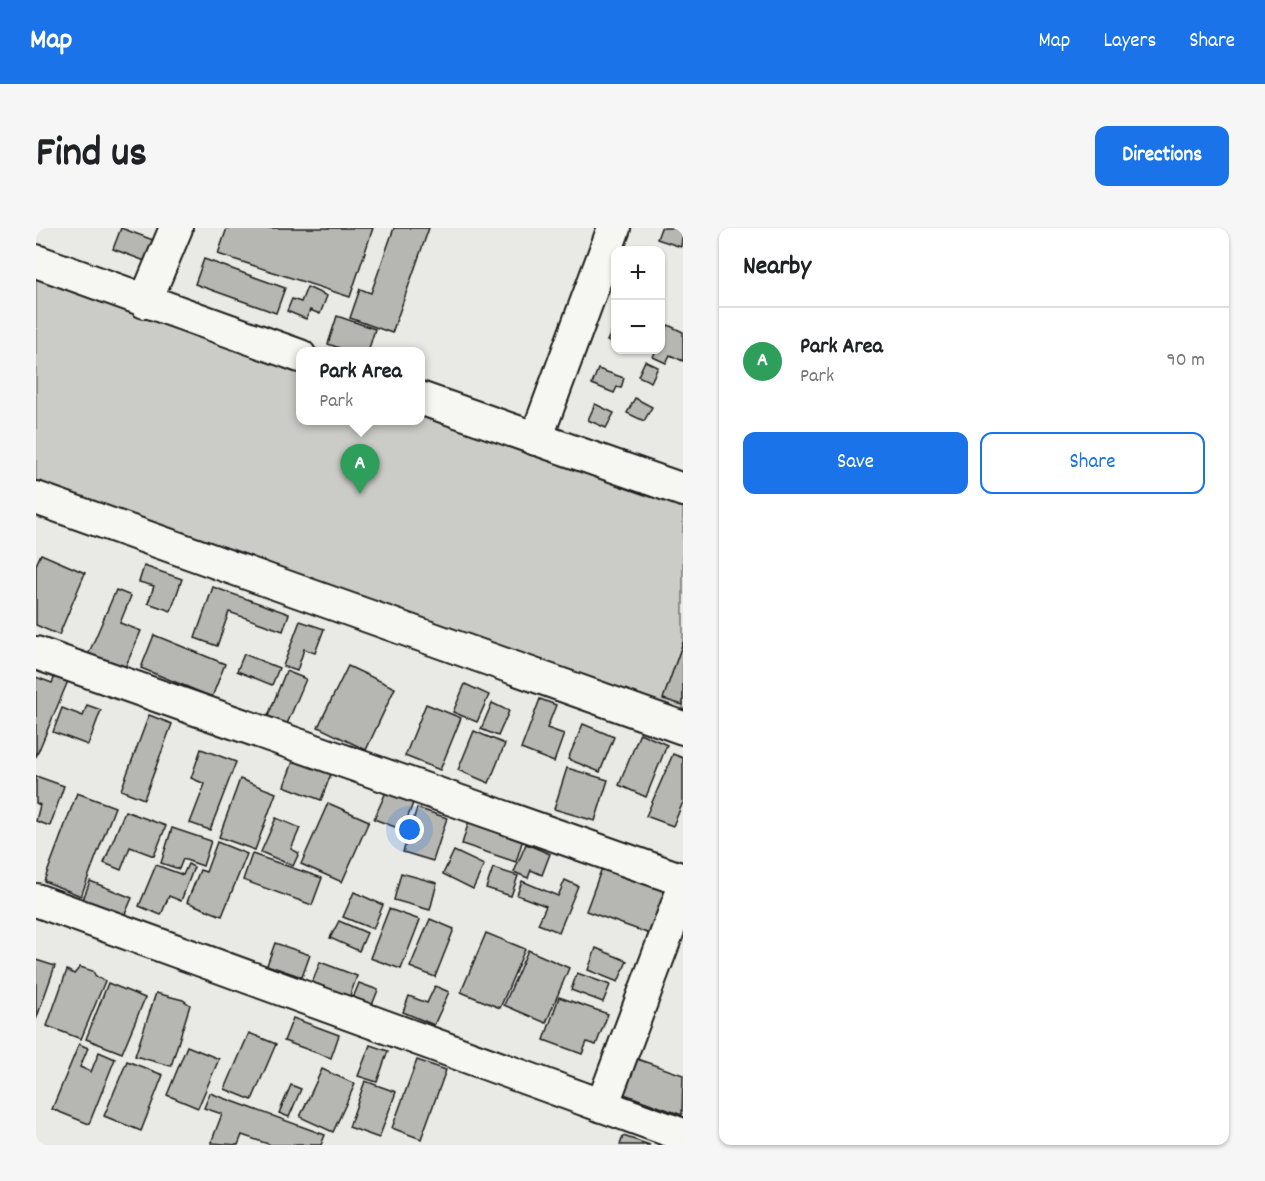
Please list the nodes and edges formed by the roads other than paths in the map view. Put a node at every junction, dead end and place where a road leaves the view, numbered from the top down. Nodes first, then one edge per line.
1 (176, 228) edge
2 (614, 228) edge
3 (36, 261) edge
4 (145, 302) junction
5 (296, 355) edge
6 (425, 400) edge
7 (536, 439) junction
8 (683, 490) edge
9 (36, 498) edge
10 (36, 652) edge
11 (683, 728) edge
12 (683, 880) edge
13 (683, 890) edge
14 (36, 900) edge
15 (602, 1106) junction
16 (683, 1135) edge

1 - 4 street
2 - 7 street
3 - 4 street
4 - 5 street
6 - 7 street
7 - 8 street
9 - 11 street
10 - 12 street
13 - 15 street
14 - 15 street
15 - 16 street

